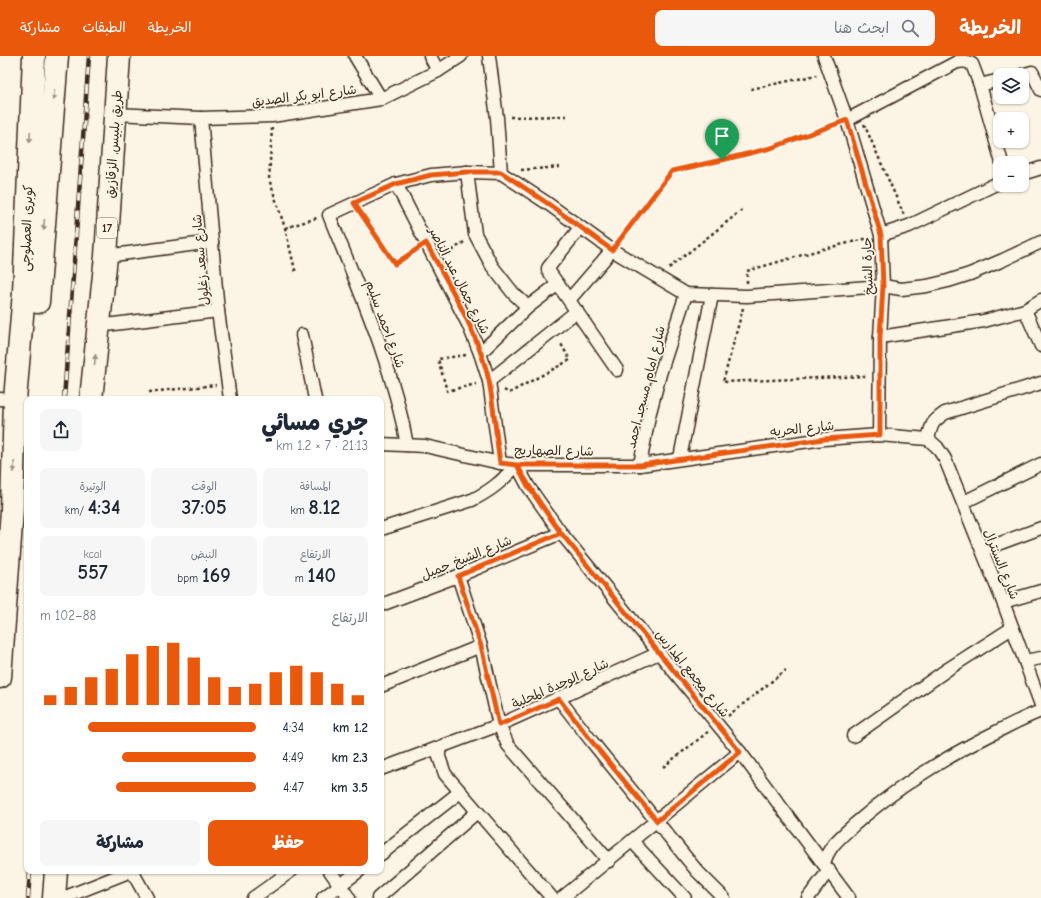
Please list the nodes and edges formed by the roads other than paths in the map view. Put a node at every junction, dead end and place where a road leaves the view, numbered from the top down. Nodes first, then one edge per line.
1 (34, 56) edge
2 (57, 56) edge
3 (119, 56) edge
4 (355, 56) edge
5 (430, 56) edge
6 (461, 56) edge
7 (489, 56) edge
8 (824, 56) edge
9 (949, 61) edge
10 (438, 71) junction
11 (1029, 73) edge
12 (993, 82) edge
13 (980, 85) junction
14 (1041, 90) edge
15 (381, 99) junction
16 (115, 114) junction
17 (201, 118) junction
18 (847, 120) junction
19 (1000, 156) edge
20 (1041, 168) edge
21 (467, 172) junction
22 (501, 172) junction
23 (1029, 172) edge
24 (396, 184) junction
25 (993, 185) edge
26 (580, 228) junction
27 (881, 235) junction
28 (212, 242) junction
29 (1041, 242) edge
30 (612, 250) junction
31 (106, 256) junction
32 (558, 284) junction
33 (883, 286) junction
34 (686, 294) junction
35 (712, 295) junction
36 (569, 300) junction
37 (1041, 300) edge
38 (528, 307) junction
39 (1025, 310) junction
40 (218, 311) junction
41 (577, 311) junction
42 (98, 326) junction
43 (302, 336) dead end
44 (880, 337) junction
45 (1040, 342) edge
46 (480, 353) junction
47 (617, 370) dead end
48 (489, 381) junction
49 (1041, 383) edge
50 (91, 396) edge
51 (230, 396) edge
52 (314, 396) edge
53 (8, 399) edge
54 (880, 435) junction
55 (928, 439) junction
56 (7, 440) edge
57 (384, 444) edge
58 (407, 445) junction
59 (680, 458) junction
60 (500, 463) junction
61 (1041, 464) edge
62 (517, 465) junction
63 (640, 465) junction
64 (964, 502) junction
65 (384, 528) edge
66 (1041, 528) edge
67 (561, 533) junction
68 (982, 550) junction
69 (458, 576) junction
70 (1041, 591) edge
71 (1003, 602) junction
72 (384, 604) edge
73 (1012, 628) junction
74 (481, 646) junction
75 (659, 653) junction
76 (1041, 658) edge
77 (1025, 661) junction
78 (0, 677) edge
79 (384, 685) edge
80 (559, 699) junction
81 (1041, 704) edge
82 (1041, 711) edge
83 (499, 725) junction
84 (853, 736) dead end
85 (438, 748) junction
86 (740, 752) junction
87 (384, 767) edge
88 (460, 792) junction
89 (477, 812) junction
90 (657, 821) junction
91 (632, 842) junction
92 (384, 852) edge
93 (609, 861) junction
94 (826, 867) junction
95 (56, 874) edge
96 (123, 874) edge
97 (133, 874) edge
98 (287, 874) edge
99 (332, 874) edge
100 (355, 874) edge
101 (340, 886) junction
102 (54, 898) edge
103 (63, 898) edge
104 (148, 898) edge
105 (253, 898) edge
106 (324, 898) edge
107 (349, 898) edge
108 (378, 898) edge
109 (552, 898) edge
110 (562, 898) edge
111 (685, 898) edge
112 (724, 898) edge
113 (808, 898) edge
114 (848, 898) edge

1 -> 53 highway, كوبرى العصلوجى
2 -> 53 highway
3 - 16 highway, طريق بلبيس, الزقازيق / 17
4 - 15 street
5 - 10 street
6 - 10 street, شارع ابو بكر الصديق
7 - 22 street
8 - 18 street, حارة الشيخ
9 - 13 street
9 - 18 street
10 - 15 street, شارع ابو بكر الصديق
11 - 14 street
12 - 13 street
13 - 19 street
15 - 17 street, شارع ابو بكر الصديق
16 - 17 street, شارع ابو بكر الصديق
16 - 31 highway, طريق بلبيس, الزقازيق / 17
17 - 28 street, شارع سعد زغلول
18 - 27 street, حارة الشيخ
20 - 23 street
21 - 22 street
21 - 24 street
21 - 38 street
22 - 26 street
24 - 46 street, شارع جمال عبد الناصر
24 - 58 street, شارع احمد سليم
25 - 27 street
26 - 30 street
26 - 32 street
27 - 33 street, حارة الشيخ
28 - 31 street
28 - 40 street, شارع سعد زغلول
29 - 33 street
30 - 34 street
30 - 36 street
31 - 42 highway, طريق بلبيس, الزقازيق / 17
32 - 36 street
32 - 38 street
33 - 35 street
33 - 44 street, حارة الشيخ
34 - 35 street
34 - 63 street, شارع امام مسجد احمد
35 - 59 street
36 - 41 street
37 - 39 street
38 - 46 street
39 - 44 street
39 - 45 street
40 - 42 street
40 - 51 street, شارع سعد زغلول
41 - 47 street
41 - 48 street
50 -> 42 highway, طريق بلبيس, الزقازيق / 17
43 - 52 street
44 - 54 street, حارة الشيخ
46 - 48 street, شارع جمال عبد الناصر
48 - 60 street, شارع جمال عبد الناصر
49 - 55 street
53 - 56 highway
54 - 55 street, شارع الحريه
54 - 59 street, شارع الحريه
55 - 64 street, شارع السنترال
56 -> 78 highway
57 - 58 street, شارع الصهاريج
58 - 60 street, شارع الصهاريج
59 - 63 street, شارع الصهاريج
60 - 62 street, شارع الصهاريج
61 - 64 street
62 - 63 street, شارع الصهاريج
62 - 65 street
62 - 67 street, شارع مجمع المدارس
64 - 68 street, شارع السنترال
66 - 68 street
67 - 69 street, شارع الشيخ جميل
67 - 75 street, شارع مجمع المدارس
68 - 71 street, شارع السنترال
69 - 72 street, شارع الشيخ جميل
69 - 74 street
70 - 71 street
71 - 73 street, شارع السنترال
73 - 77 street, شارع السنترال
73 - 84 street
74 - 79 street
74 - 83 street
75 - 80 street, شارع الوحدة المحلية
75 - 86 street, شارع مجمع المدارس
76 - 77 street
77 - 81 street, شارع السنترال
80 - 83 street, شارع الوحدة المحلية
80 - 90 street
82 - 94 street
83 - 85 street, شارع الوحدة المحلية
83 - 93 street
85 - 87 street, شارع الوحدة المحلية
85 - 88 street
86 - 90 street
86 - 94 street, شارع مجمع المدارس
88 - 89 street
88 - 92 street
89 - 108 street
89 - 109 street
90 - 91 street
90 - 112 street
91 - 93 street
91 - 111 street
93 - 110 street
94 - 113 street
94 - 114 street, شارع مجمع المدارس
95 - 102 highway
96 - 103 street
97 - 104 street
98 - 105 street
99 - 101 street
100 - 101 street
101 - 106 street
101 - 107 street

